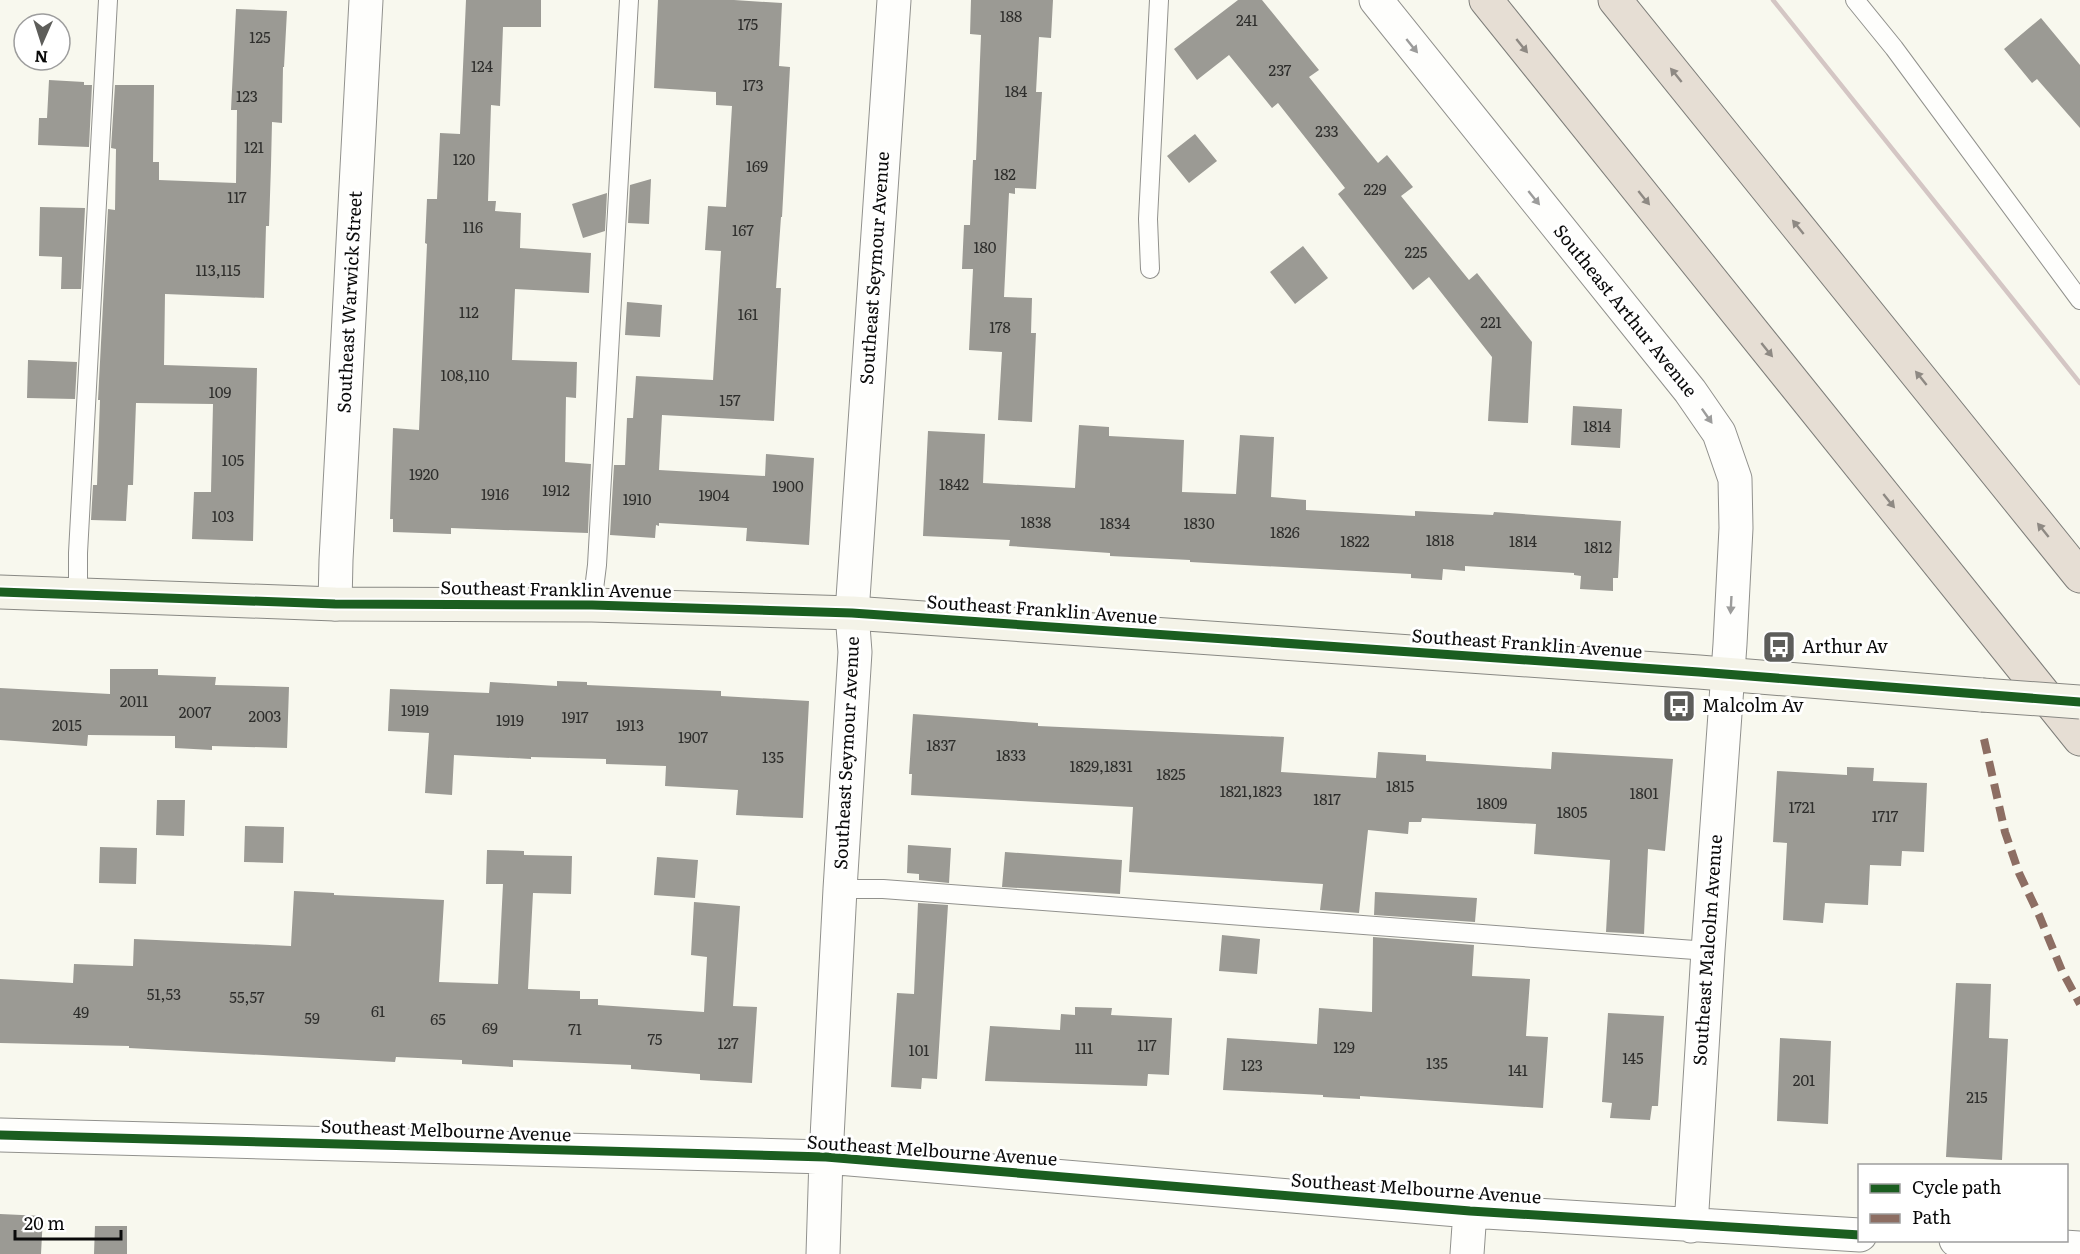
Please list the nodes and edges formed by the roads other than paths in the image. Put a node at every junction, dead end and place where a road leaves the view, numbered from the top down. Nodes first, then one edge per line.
1 (108, 0) edge
2 (366, 0) edge
3 (629, 0) edge
4 (894, 0) edge
5 (1159, 0) edge
6 (1376, 0) edge
7 (1486, 0) edge
8 (1615, 0) edge
9 (1856, 0) edge
10 (1150, 269) dead end
11 (2080, 300) edge
12 (2080, 576) edge
13 (0, 592) edge
14 (78, 594) junction
15 (335, 604) junction
16 (592, 605) junction
17 (852, 613) junction
18 (1728, 674) junction
19 (2080, 702) edge
20 (2080, 739) edge
21 (840, 889) junction
22 (1707, 951) junction
23 (0, 1135) edge
24 (826, 1157) junction
25 (1470, 1211) junction
26 (1691, 1226) junction
27 (1858, 1235) edge
28 (1763, 1241) edge
29 (1987, 1242) edge
30 (2080, 1248) edge
31 (823, 1254) edge
32 (1467, 1254) edge

1 - 14 lane
2 - 15 street, Southeast Warwick Street
3 - 16 lane
4 - 17 street, Southeast Seymour Avenue
5 - 10 lane
6 -> 18 street, Southeast Arthur Avenue
7 -> 20 highway
12 -> 8 highway
9 - 11 lane
13 - 14 street, Southeast Franklin Avenue
14 - 15 street, Southeast Franklin Avenue
15 - 16 street, Southeast Franklin Avenue
16 - 17 street, Southeast Franklin Avenue
17 - 18 street, Southeast Franklin Avenue
17 - 21 street, Southeast Seymour Avenue
18 - 19 street, Southeast Franklin Avenue, bridge
18 - 22 street, Southeast Malcolm Avenue
21 - 22 lane
21 - 24 street, Southeast Seymour Avenue
22 - 26 street, Southeast Malcolm Avenue
23 - 24 street, Southeast Melbourne Avenue
24 - 25 street, Southeast Melbourne Avenue
24 - 31 street, Southeast Seymour Avenue
25 - 26 street, Southeast Melbourne Avenue
25 - 32 street
26 - 28 street, Southeast Melbourne Avenue
27 - 28 street, Southeast Melbourne Avenue
29 - 30 street

